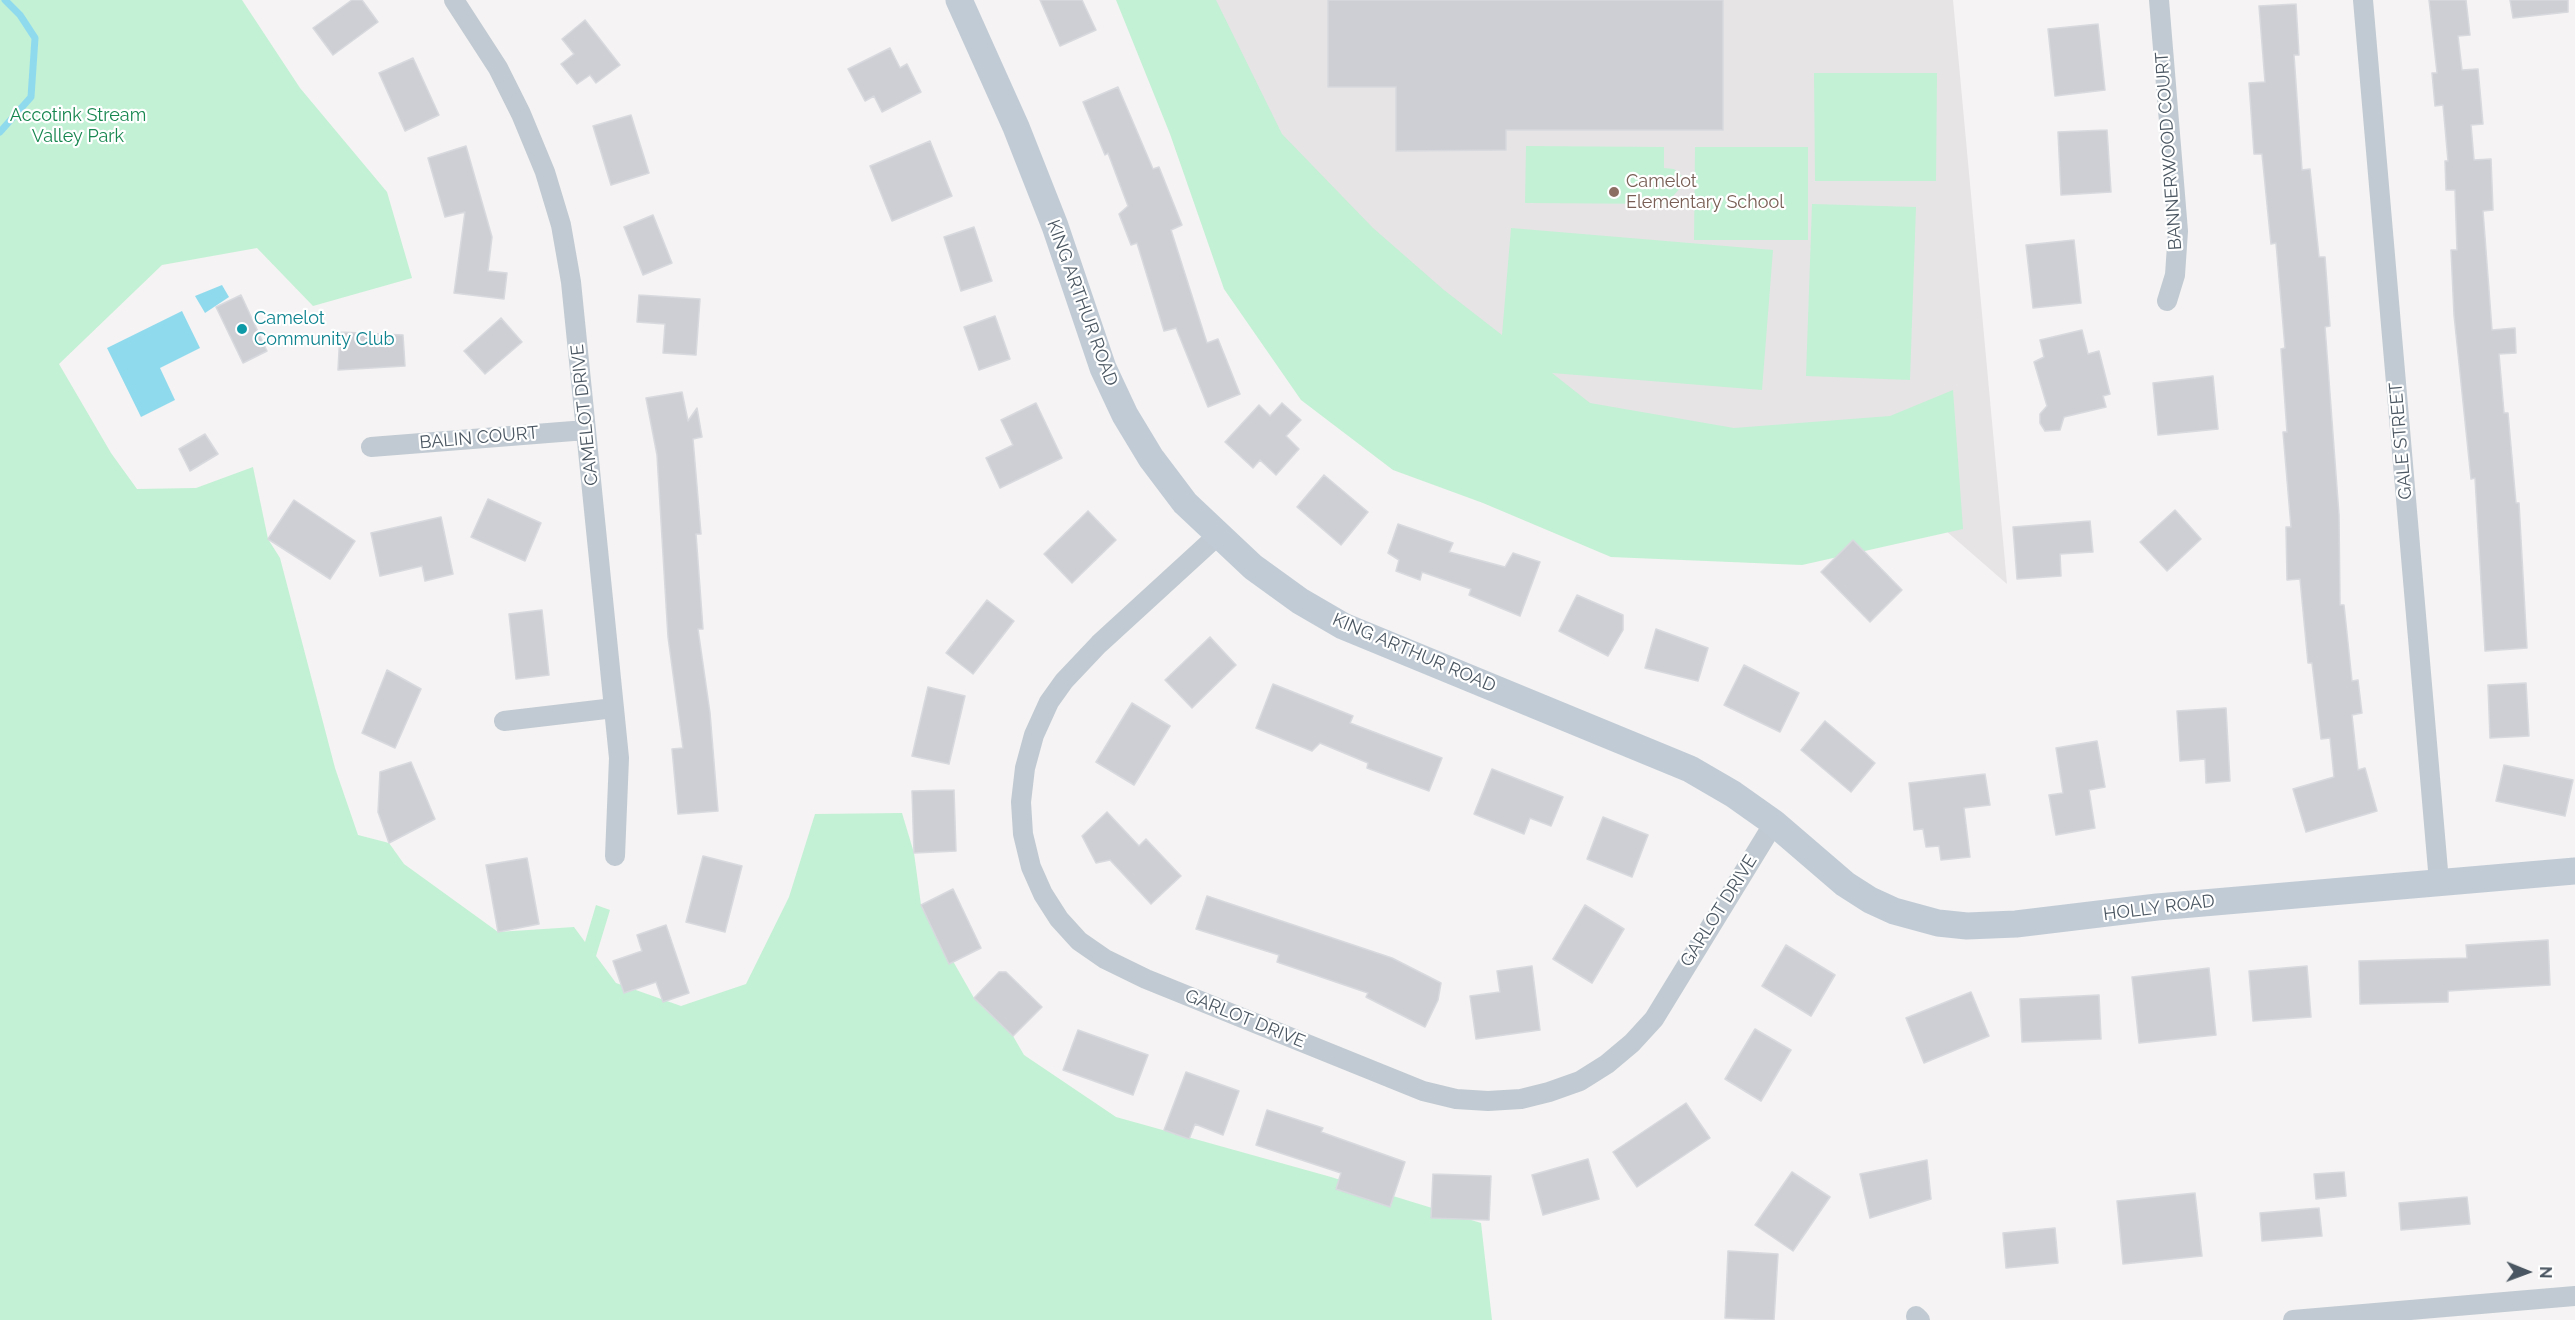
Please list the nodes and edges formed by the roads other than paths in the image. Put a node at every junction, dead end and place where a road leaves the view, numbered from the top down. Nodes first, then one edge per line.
1 (454, 0) edge
2 (958, 0) edge
3 (2158, 0) edge
4 (2363, 0) edge
5 (2168, 301) dead end
6 (586, 430) junction
7 (371, 447) dead end
8 (1217, 536) junction
9 (614, 708) junction
10 (504, 721) dead end
11 (1774, 823) junction
12 (615, 856) dead end
13 (2575, 871) edge
14 (2439, 882) junction
15 (2575, 1296) edge
16 (2294, 1320) edge

1 - 6 street, CAMELOT DRIVE
2 - 8 street, KING ARTHUR ROAD
3 - 5 street, BANNERWOOD COURT
4 - 14 street, GALE STREET
6 - 7 street, BALIN COURT
6 - 9 street, CAMELOT DRIVE
8 - 11 street, KING ARTHUR ROAD
8 - 11 street, GARLOT DRIVE
9 - 10 street
9 - 12 street, CAMELOT DRIVE
11 - 14 street, HOLLY ROAD
13 - 14 street, HOLLY ROAD
15 - 16 street

